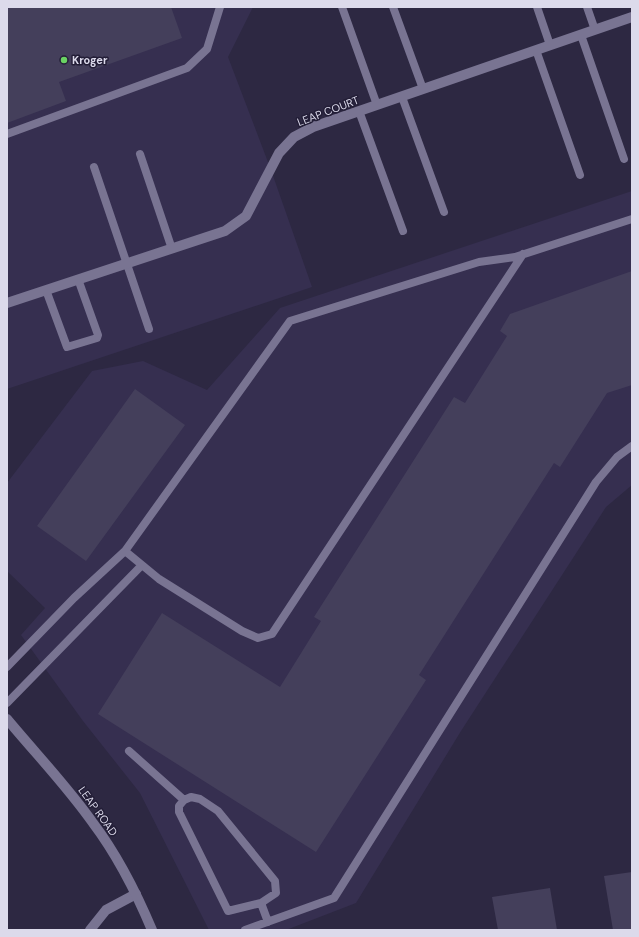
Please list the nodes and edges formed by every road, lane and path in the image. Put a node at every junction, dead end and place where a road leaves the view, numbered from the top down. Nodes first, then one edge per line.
1 (220, 7) edge
2 (342, 7) edge
3 (392, 7) edge
4 (537, 7) edge
5 (587, 7) edge
6 (632, 17) edge
7 (595, 30) junction
8 (581, 35) junction
9 (550, 45) junction
10 (536, 50) junction
11 (424, 89) junction
12 (402, 97) junction
13 (377, 106) junction
14 (360, 111) junction
15 (7, 134) edge
16 (140, 154) dead end
17 (624, 159) dead end
18 (94, 167) dead end
19 (580, 175) dead end
20 (444, 212) dead end
21 (632, 219) edge
22 (403, 232) dead end
23 (172, 249) junction
24 (523, 254) junction
25 (127, 263) junction
26 (78, 279) junction
27 (46, 290) junction
28 (7, 303) edge
29 (149, 329) dead end
30 (632, 446) edge
31 (125, 551) junction
32 (142, 566) junction
33 (7, 667) edge
34 (7, 703) edge
35 (7, 719) edge
36 (129, 751) dead end
37 (184, 800) junction
38 (136, 894) junction
39 (261, 903) junction
40 (268, 922) junction
41 (90, 930) edge
42 (152, 930) edge
43 (245, 930) edge

1 - 15 lane
2 - 13 lane
3 - 11 lane
4 - 9 lane
5 - 7 lane
6 - 7 street, LEAP COURT
7 - 8 street, LEAP COURT
8 - 9 street, LEAP COURT
8 - 17 lane
9 - 10 street, LEAP COURT
10 - 11 street, LEAP COURT
10 - 19 lane
11 - 12 street, LEAP COURT
12 - 13 street, LEAP COURT
12 - 20 lane
13 - 14 street, LEAP COURT
14 - 22 lane
14 - 23 street, LEAP COURT
16 - 23 lane
18 - 25 lane
21 - 24 lane
23 - 25 street, LEAP COURT
24 - 31 lane
24 - 32 lane
25 - 26 street, LEAP COURT
25 - 29 lane
26 - 27 street, LEAP COURT
26 - 27 lane
27 - 28 street, LEAP COURT
30 - 40 lane
31 - 32 lane
31 - 33 lane
32 - 34 lane
35 - 38 street, LEAP ROAD
36 - 37 lane
37 - 39 lane
37 - 39 lane
38 - 41 street
38 - 42 street, LEAP ROAD
39 - 40 lane
40 - 43 lane

